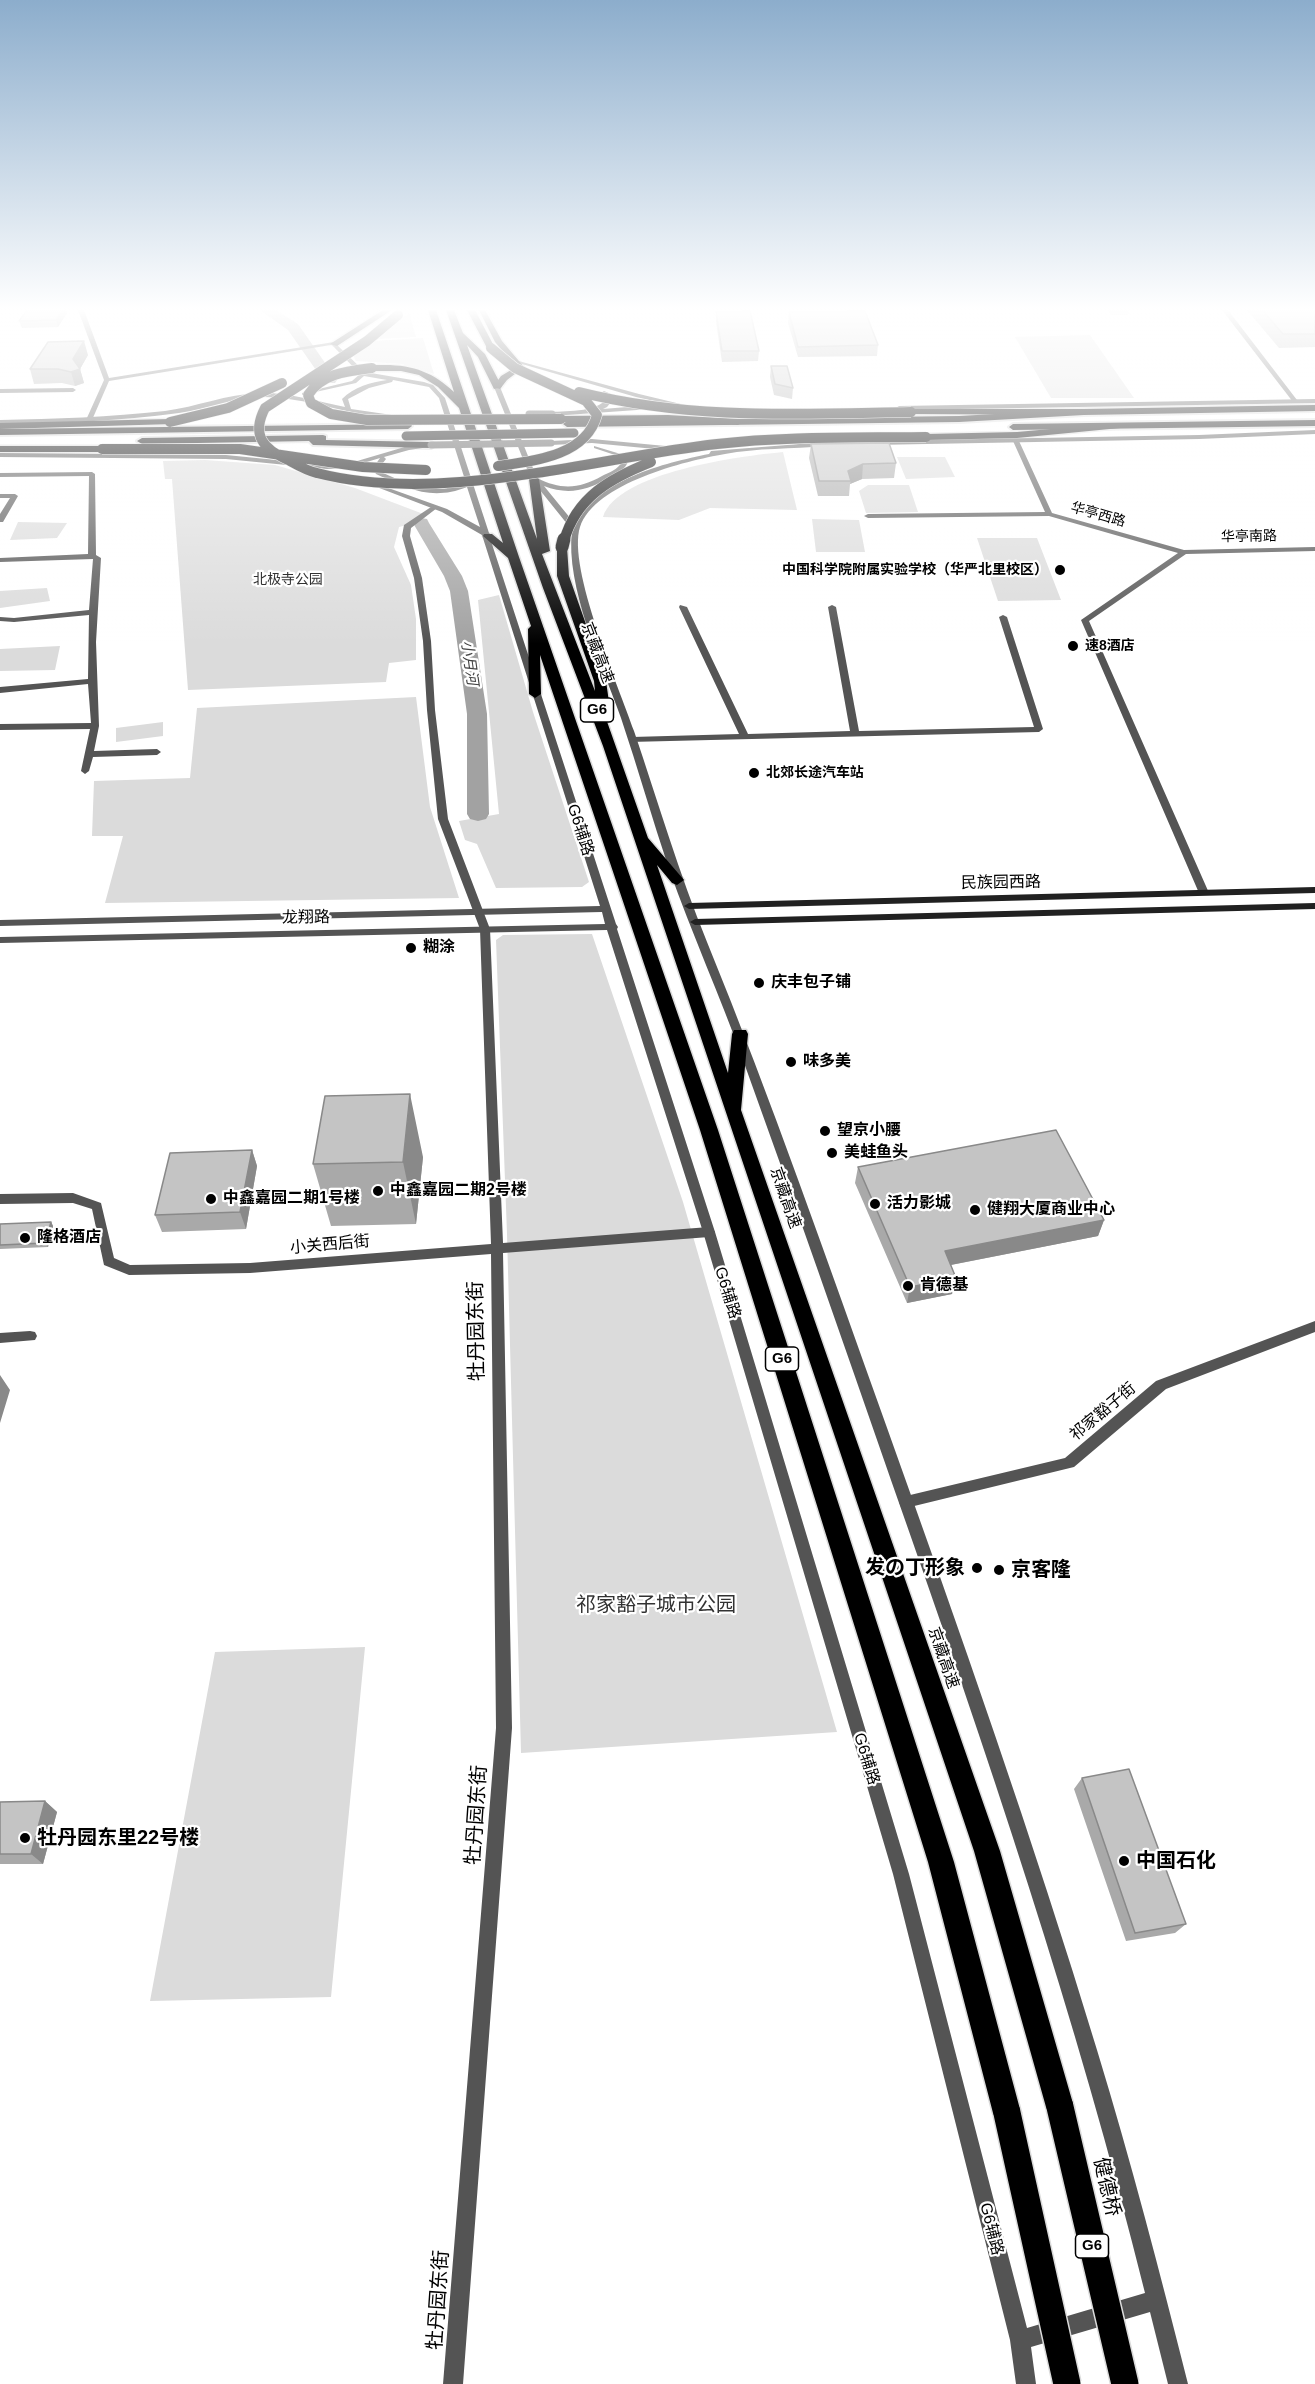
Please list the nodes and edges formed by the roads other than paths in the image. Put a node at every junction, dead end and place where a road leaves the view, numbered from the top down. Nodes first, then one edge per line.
1 (60, 421) edge
2 (174, 421) edge
3 (258, 421) edge
4 (400, 421) edge
5 (449, 421) edge
6 (469, 421) edge
7 (489, 421) edge
8 (511, 421) edge
9 (596, 421) edge
10 (725, 421) edge
11 (793, 421) edge
12 (738, 422) joint
13 (1315, 423) edge
14 (0, 424) edge
15 (1117, 426) junction
16 (0, 432) edge
17 (1315, 432) edge
18 (800, 439) junction
19 (276, 440) junction
20 (1016, 441) junction
21 (0, 443) edge
22 (568, 443) junction
23 (431, 445) junction
24 (0, 449) edge
25 (388, 454) junction
26 (719, 454) junction
27 (0, 455) edge
28 (327, 467) junction
29 (458, 469) dead end
30 (439, 470) dead end
31 (0, 475) edge
32 (534, 479) junction
33 (468, 484) junction
34 (0, 496) edge
35 (433, 508) junction
36 (1049, 514) junction
37 (1, 516) edge
38 (868, 516) dead end
39 (575, 529) junction
40 (488, 536) junction
41 (1315, 549) edge
42 (1184, 552) junction
43 (92, 556) junction
44 (513, 557) junction
45 (0, 560) edge
46 (549, 588) junction
47 (683, 607) dead end
48 (832, 607) dead end
49 (91, 612) junction
50 (533, 612) junction
51 (1003, 617) dead end
52 (0, 619) edge
53 (91, 681) junction
54 (0, 690) edge
55 (535, 694) junction
56 (95, 726) junction
57 (0, 728) edge
58 (855, 734) junction
59 (745, 736) junction
60 (632, 740) junction
61 (610, 746) junction
62 (157, 752) dead end
63 (89, 754) junction
64 (85, 771) dead end
65 (639, 834) junction
66 (677, 880) junction
67 (1315, 890) edge
68 (1204, 893) junction
69 (688, 906) junction
70 (1315, 906) edge
71 (606, 909) junction
72 (481, 913) junction
73 (695, 922) junction
74 (0, 923) edge
75 (613, 927) junction
76 (485, 929) junction
77 (0, 940) edge
78 (740, 1034) junction
79 (734, 1115) junction
80 (0, 1199) edge
81 (709, 1232) junction
82 (497, 1248) junction
83 (1315, 1326) edge
84 (30, 1336) dead end
85 (0, 1338) edge
86 (906, 1502) junction
87 (1060, 2107) joint
88 (1158, 2299) junction
89 (1020, 2340) junction
90 (453, 2384) edge
91 (1026, 2384) edge
92 (1066, 2384) edge
93 (1125, 2384) edge
94 (1178, 2384) edge

1 - 14 street
2 - 14 highway, bridge
3 - 18 highway, bridge
4 - 16 highway
5 - 33 street, G6辅路
6 - 44 highway, G6
7 - 46 highway, 京藏高速 / G6
8 - 32 street
9 - 29 highway, bridge
10 - 12 highway
11 - 12 highway
13 - 15 highway
15 - 18 highway, bridge
15 - 19 highway, bridge
17 - 20 street
18 - 61 highway, bridge
19 - 21 highway
19 - 23 highway
20 - 26 street
20 - 36 street, 华亭西路
22 - 23 street, bridge
22 - 26 street
22 - 32 street
23 - 25 street
24 - 30 highway, bridge
25 - 28 street
25 - 33 street
26 - 39 street
27 - 28 street
28 - 35 street
31 - 43 street
32 - 39 street
32 - 46 highway
33 - 40 street, G6辅路
34 - 37 street
35 - 40 street
35 - 72 street, 牡丹园东街
36 - 38 street
36 - 42 street, 华亭西路
39 - 60 street
40 - 44 highway
40 - 55 street, G6辅路
41 - 42 street, 华亭南路
42 - 68 street
43 - 45 street
43 - 49 street
44 - 50 highway, G6
46 - 61 highway, 京藏高速 / G6
47 - 59 street
48 - 58 street
49 - 52 street
49 - 53 street
50 - 55 highway
50 - 92 highway, G6, bridge
51 - 58 street
53 - 54 street
53 - 56 street
55 - 71 street, G6辅路
56 - 57 street
56 - 63 street
58 - 59 street
59 - 60 street
60 - 66 street
61 - 65 highway, 京藏高速 / G6
62 - 63 street
63 - 64 street
65 - 66 highway
65 - 79 highway, 京藏高速 / G6
66 - 69 street
67 - 68 main road, 民族园西路
68 - 69 main road, 民族园西路
69 - 73 street
70 - 73 main road, 民族园西路
71 - 72 street, 龙翔路
71 - 75 street, G6辅路
72 - 74 street, 龙翔路
72 - 76 street, 牡丹园东街
73 - 78 street
75 - 76 street, 龙翔路
75 - 81 street, G6辅路
76 - 77 street, 龙翔路
76 - 82 street, 牡丹园东街
78 - 79 highway
78 - 86 street
79 - 87 highway, 京藏高速 / G6
80 - 82 street, 小关西后街
81 - 82 street, 小关西后街
81 - 89 street, G6辅路
82 - 90 street, 牡丹园东街
83 - 86 street, 祁家豁子街
84 - 85 street
86 - 88 street
87 - 93 highway, 健德桥 / G6, bridge
88 - 89 street
88 - 94 street
89 - 91 street, G6辅路

